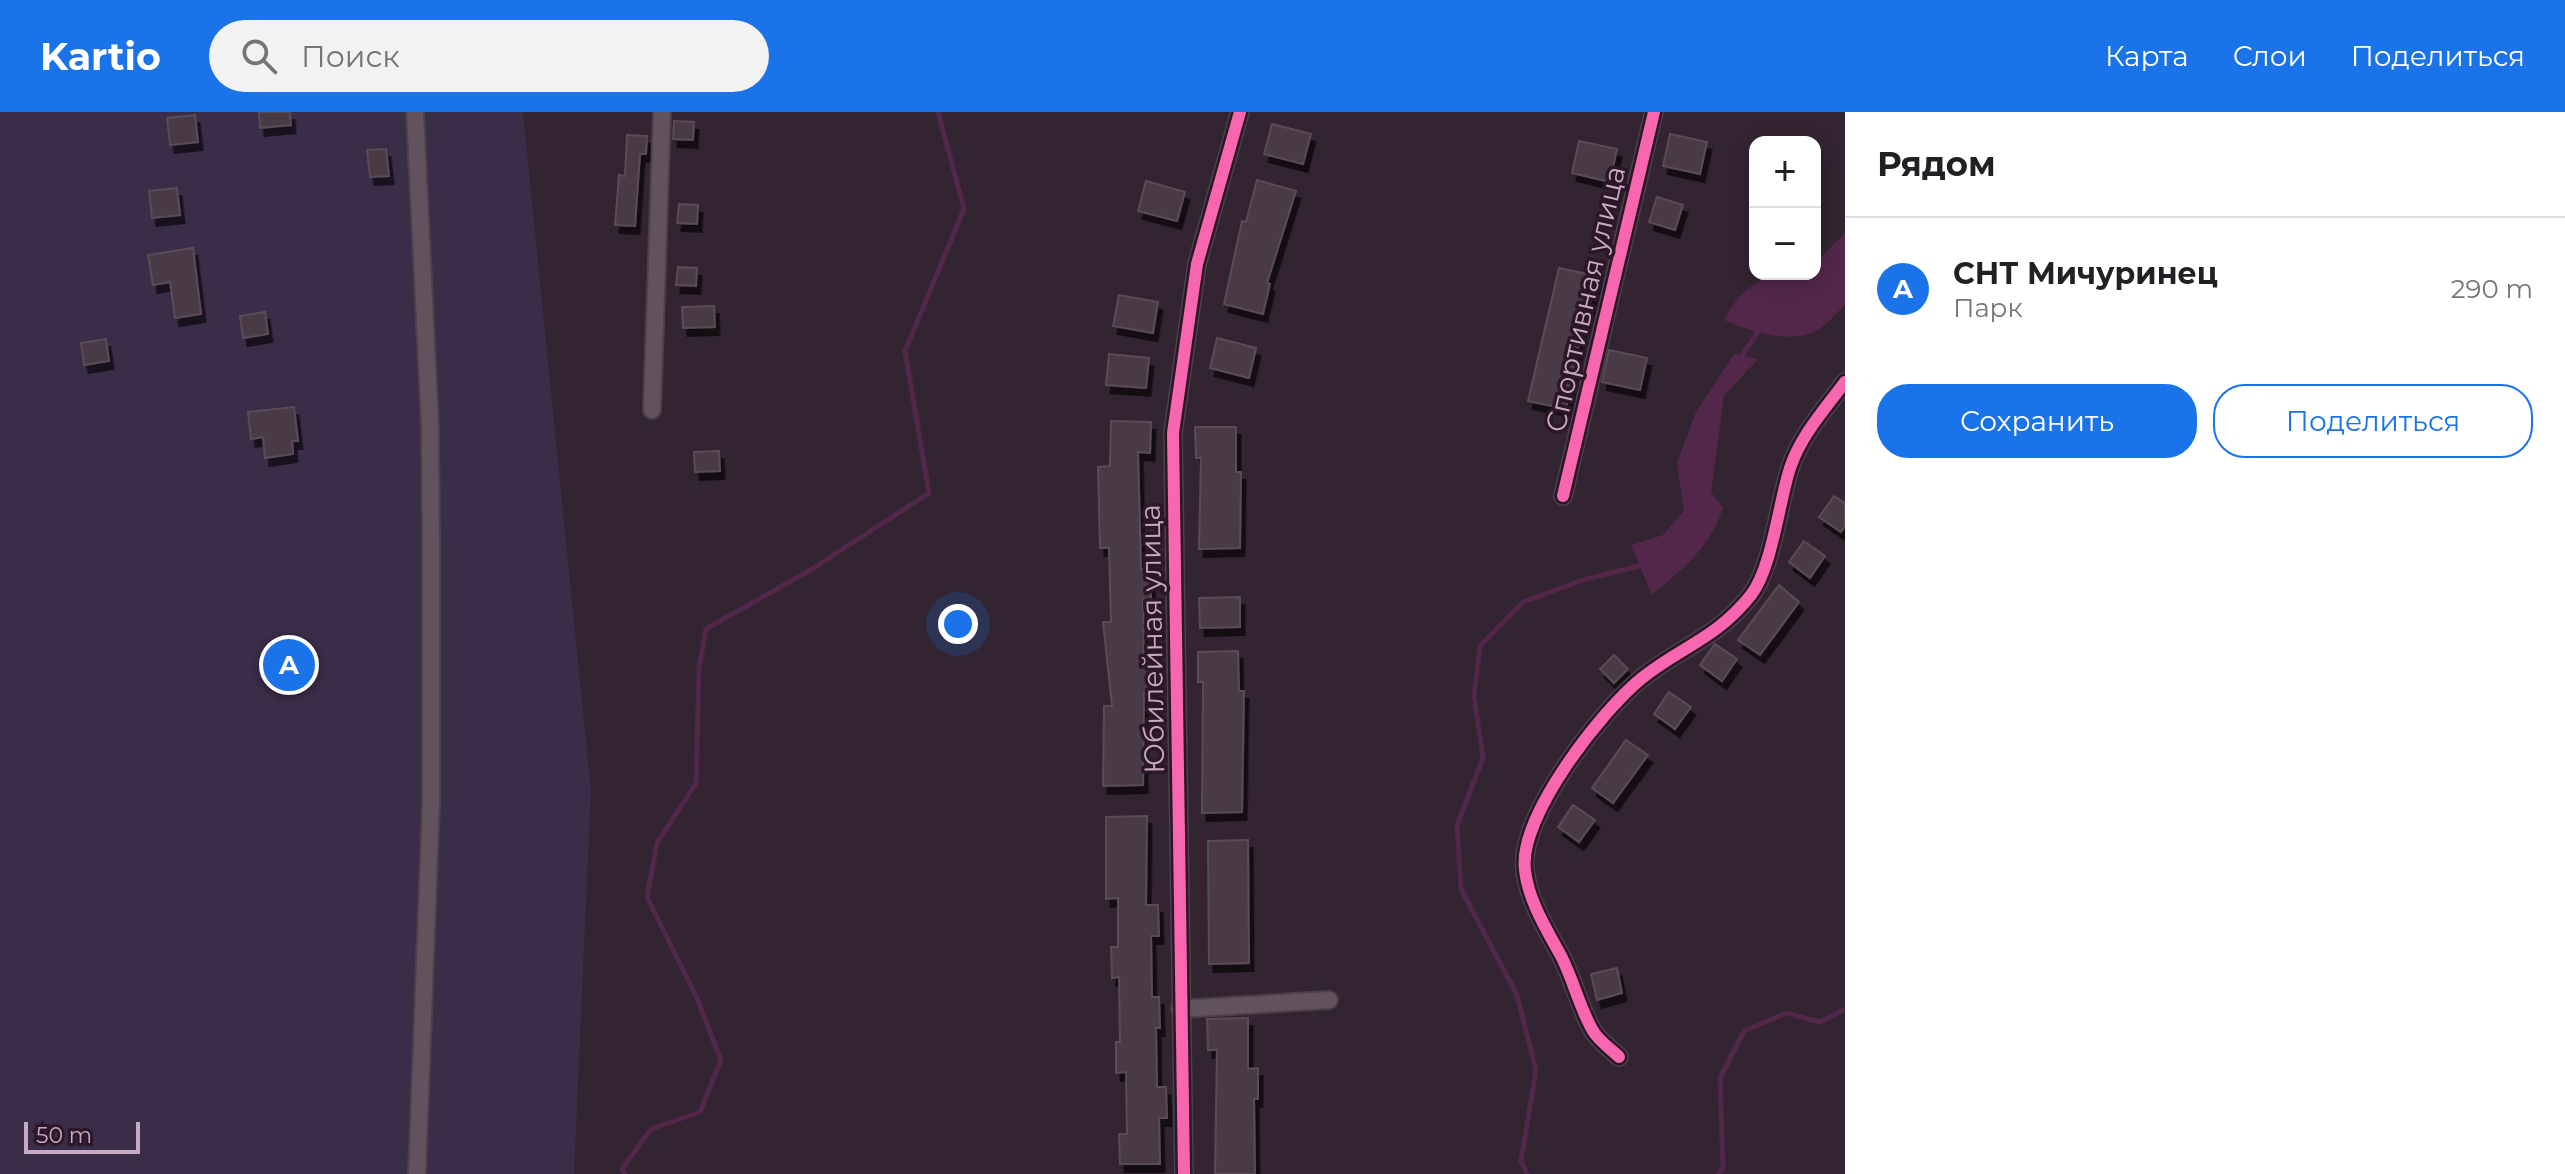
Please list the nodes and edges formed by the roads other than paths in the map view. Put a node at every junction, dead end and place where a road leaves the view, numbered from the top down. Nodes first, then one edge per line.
1 (415, 112) edge
2 (662, 112) edge
3 (1240, 112) edge
4 (1654, 112) edge
5 (1845, 382) edge
6 (652, 410) dead end
7 (1563, 496) dead end
8 (1329, 1000) dead end
9 (1180, 1009) junction
10 (1619, 1057) dead end
11 (417, 1174) edge
12 (1184, 1174) edge

1 - 11 street
2 - 6 street
3 - 9 street, Юбилейная улица
4 - 7 street, Спортивная улица
5 - 10 street
8 - 9 street
9 - 12 street, Юбилейная улица

